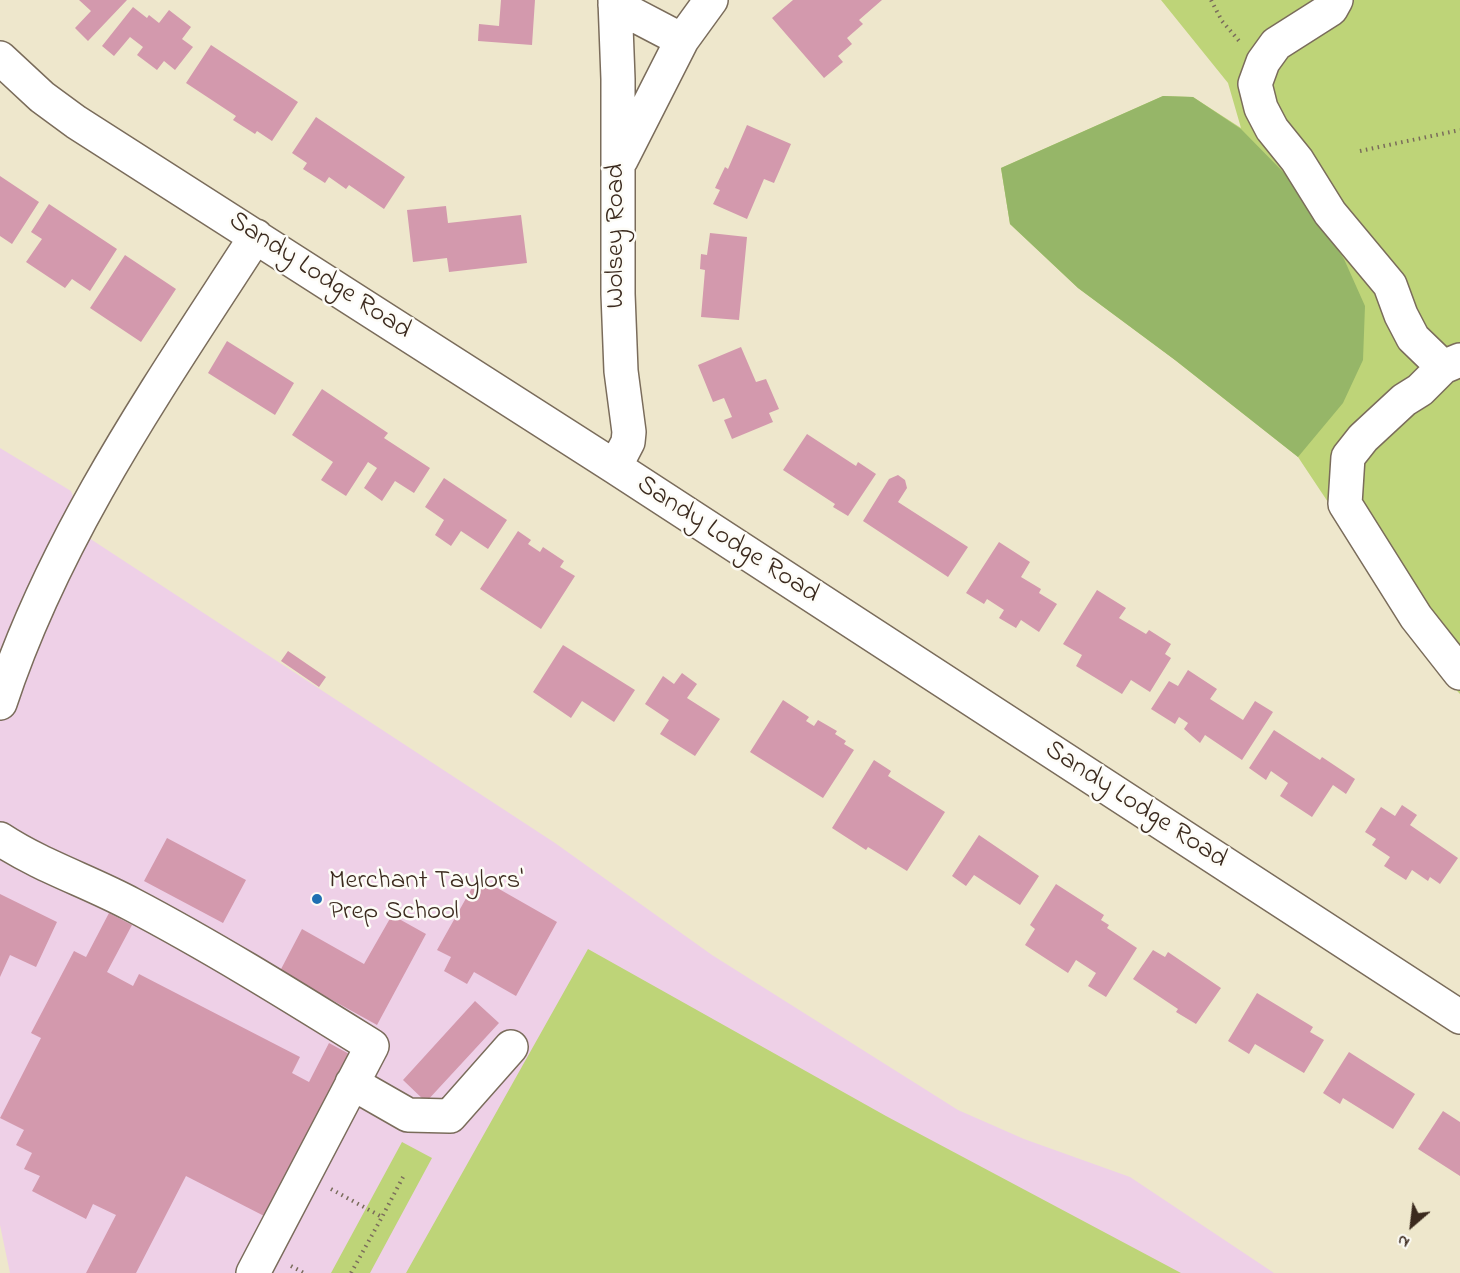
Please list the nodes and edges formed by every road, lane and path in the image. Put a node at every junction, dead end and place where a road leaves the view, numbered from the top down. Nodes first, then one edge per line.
1 (711, 0) edge
2 (1211, 0) edge
3 (1336, 0) edge
4 (615, 2) edge
5 (682, 40) junction
6 (0, 58) edge
7 (1263, 62) junction
8 (1460, 130) edge
9 (1360, 151) dead end
10 (618, 167) junction
11 (256, 236) junction
12 (1451, 363) edge
13 (615, 468) junction
14 (1460, 673) edge
15 (0, 702) edge
16 (0, 839) edge
17 (1460, 1017) edge
18 (511, 1047) dead end
19 (352, 1083) junction
20 (304, 1174) junction
21 (403, 1177) dead end
22 (382, 1217) junction
23 (253, 1273) edge
24 (351, 1273) edge

1 - 5 street
2 - 7 path
3 - 7 street
4 - 5 street
4 - 10 street, Wolsey Road
5 - 10 street
6 - 11 street, Sandy Lodge Road
7 - 12 street
8 - 9 path
10 - 13 street, Wolsey Road
11 - 13 street, Sandy Lodge Road
11 - 15 street
12 - 14 street
13 - 17 street, Sandy Lodge Road
16 - 19 street
18 - 19 street
19 - 20 street
20 - 22 path
20 - 23 street
21 - 22 path
22 - 24 path

